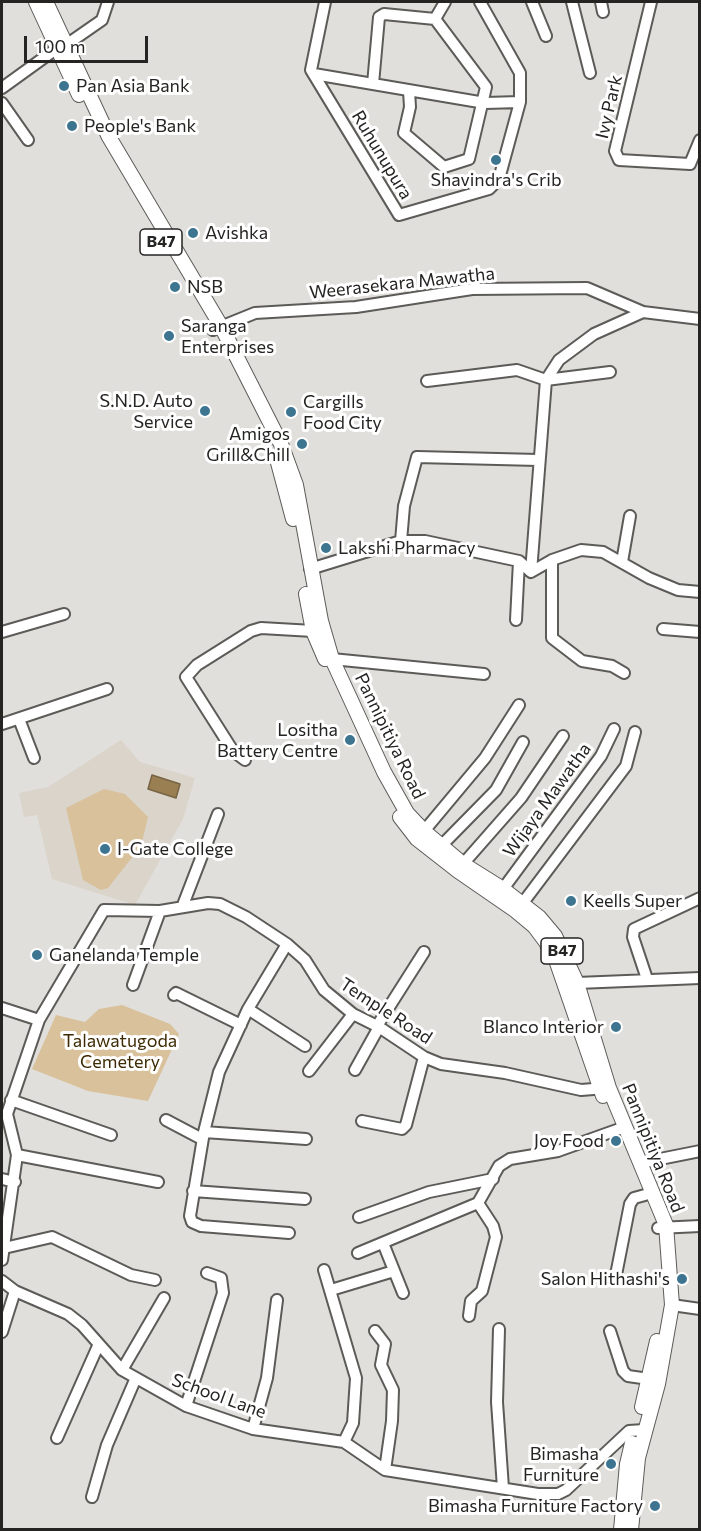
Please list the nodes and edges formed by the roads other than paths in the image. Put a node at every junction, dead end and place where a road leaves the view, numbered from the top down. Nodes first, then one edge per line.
1 (29, 2) edge
2 (36, 2) edge
3 (46, 2) edge
4 (108, 2) edge
5 (325, 2) edge
6 (446, 2) edge
7 (480, 2) edge
8 (532, 2) edge
9 (572, 2) edge
10 (651, 2) edge
11 (43, 19) junction
12 (435, 19) junction
13 (546, 36) dead end
14 (61, 47) junction
15 (314, 74) junction
16 (590, 74) dead end
17 (373, 84) junction
18 (2, 88) edge
19 (409, 91) junction
20 (520, 102) junction
21 (2, 103) edge
22 (485, 103) junction
23 (28, 140) dead end
24 (699, 140) edge
25 (644, 312) junction
26 (699, 319) edge
27 (217, 328) junction
28 (610, 372) dead end
29 (546, 380) junction
30 (427, 381) dead end
31 (538, 460) junction
32 (630, 516) dead end
33 (401, 541) junction
34 (552, 560) junction
35 (519, 561) junction
36 (622, 562) junction
37 (310, 569) junction
38 (531, 572) junction
39 (699, 592) edge
40 (64, 614) dead end
41 (516, 620) dead end
42 (663, 628) dead end
43 (313, 631) junction
44 (2, 632) edge
45 (699, 632) edge
46 (333, 659) junction
47 (624, 673) dead end
48 (484, 674) dead end
49 (107, 689) dead end
50 (519, 705) dead end
51 (19, 719) junction
52 (2, 724) edge
53 (614, 729) dead end
54 (635, 732) dead end
55 (563, 736) dead end
56 (523, 742) dead end
57 (34, 758) dead end
58 (245, 760) dead end
59 (218, 814) dead end
60 (424, 831) junction
61 (441, 846) junction
62 (463, 864) junction
63 (503, 889) junction
64 (699, 898) edge
65 (522, 904) junction
66 (183, 905) junction
67 (160, 911) junction
68 (287, 944) junction
69 (424, 952) dead end
70 (699, 978) edge
71 (647, 979) junction
72 (577, 983) junction
73 (133, 985) dead end
74 (174, 995) dead end
75 (2, 1008) edge
76 (248, 1009) junction
77 (352, 1014) junction
78 (39, 1020) junction
79 (241, 1025) junction
80 (378, 1026) junction
81 (305, 1046) dead end
82 (424, 1057) junction
83 (356, 1070) dead end
84 (309, 1071) dead end
85 (605, 1089) junction
86 (11, 1100) junction
87 (166, 1120) dead end
88 (362, 1121) dead end
89 (621, 1129) junction
90 (111, 1135) dead end
91 (203, 1136) junction
92 (306, 1139) dead end
93 (699, 1151) edge
94 (17, 1155) junction
95 (640, 1163) junction
96 (2, 1179) edge
97 (492, 1179) junction
98 (15, 1182) junction
99 (158, 1182) dead end
100 (193, 1191) junction
101 (645, 1196) junction
102 (306, 1199) dead end
103 (7, 1201) edge
104 (478, 1203) junction
105 (359, 1217) dead end
106 (662, 1226) junction
107 (699, 1226) edge
108 (289, 1233) dead end
109 (383, 1243) junction
110 (358, 1253) dead end
111 (2, 1255) edge
112 (324, 1270) dead end
113 (394, 1271) junction
114 (207, 1273) dead end
115 (155, 1280) dead end
116 (615, 1280) dead end
117 (2, 1281) edge
118 (330, 1290) junction
119 (15, 1291) junction
120 (403, 1293) dead end
121 (164, 1298) dead end
122 (277, 1300) dead end
123 (672, 1305) junction
124 (699, 1309) edge
125 (469, 1316) dead end
126 (499, 1329) dead end
127 (375, 1331) dead end
128 (610, 1331) dead end
129 (2, 1332) edge
130 (98, 1346) junction
131 (122, 1370) junction
132 (649, 1379) junction
133 (135, 1380) junction
134 (186, 1406) junction
135 (253, 1429) junction
136 (640, 1429) junction
137 (57, 1438) dead end
138 (344, 1442) junction
139 (385, 1470) junction
140 (503, 1488) junction
141 (92, 1497) dead end
142 (621, 1530) edge
143 (631, 1530) edge

1 - 11 main road
2 - 11 main road, Pannipitiya Road / B47
3 - 14 main road, Pannipitiya Road / B47
4 - 14 street
5 - 15 street
6 - 12 street
7 - 20 street, Ruhunupura
8 - 13 street
9 - 16 street
10 - 24 street, Ivy Park
11 - 14 main road, Pannipitiya Road / B47
12 - 17 street, Ruhunupura
12 - 22 street
14 - 18 street
14 - 27 main road, Pannipitiya Road / B47
15 - 17 street, Ruhunupura
15 - 20 street, Ruhunupura
17 - 19 street, Ruhunupura
19 - 22 street, Ruhunupura
19 - 22 street, Ruhunupura
20 - 22 street, Ruhunupura
21 - 23 street
25 - 26 street, Weerasekara Mawatha
25 - 27 street, Weerasekara Mawatha
25 - 29 street
27 - 37 main road, Pannipitiya Road / B47
27 - 43 main road, Pannipitiya Road / B47
28 - 29 street
29 - 30 street
29 - 31 street
31 - 33 street
31 - 38 street
32 - 36 street
33 - 35 street
33 - 37 street
34 - 36 street
34 - 38 street
34 - 47 street
35 - 38 street
35 - 41 street
36 - 39 street
37 - 46 main road, Pannipitiya Road / B47
40 - 44 street
42 - 45 street
43 - 58 street
43 - 85 main road, Pannipitiya Road / B47
46 - 48 street
46 - 60 main road, Pannipitiya Road / B47
49 - 51 street
50 - 60 street
51 - 52 street
51 - 57 street
53 - 63 street, Wijaya Mawatha
54 - 65 street
55 - 62 street
56 - 61 street
59 - 66 street
60 - 61 main road, Pannipitiya Road / B47
61 - 62 main road, Pannipitiya Road / B47
62 - 63 main road, Pannipitiya Road / B47
63 - 65 main road, Pannipitiya Road / B47
64 - 71 street
65 - 72 main road, Pannipitiya Road / B47
66 - 67 street, Temple Road
66 - 68 street, Temple Road
67 - 73 street
67 - 78 street, Temple Road
68 - 76 street
68 - 77 street, Temple Road
69 - 80 street
70 - 71 street
71 - 72 street
72 - 85 main road, Pannipitiya Road / B47
74 - 79 street
75 - 78 street
76 - 79 street
76 - 81 street
77 - 80 street, Temple Road
77 - 84 street
78 - 86 street
79 - 91 street
80 - 82 street, Temple Road
80 - 83 street
82 - 85 street, Temple Road
82 - 88 street
85 - 89 main road, Pannipitiya Road / B47
86 - 90 street
86 - 94 street
87 - 91 street
89 - 95 main road, Pannipitiya Road / B47
89 - 97 street
89 - 101 main road, Pannipitiya Road / B47
91 - 92 street
91 - 100 street
93 - 95 street
94 - 98 street
94 - 99 street
95 - 106 main road, Pannipitiya Road / B47
96 - 98 street
97 - 104 street
97 - 105 street
98 - 103 street
100 - 102 street
100 - 108 street
101 - 106 main road, Pannipitiya Road / B47
101 - 116 street
103 - 111 street
104 - 109 street
104 - 125 street
106 - 107 street
106 - 123 main road, Pannipitiya Road / B47
106 - 132 main road, Pannipitiya Road / B47
109 - 110 street
109 - 113 street
111 - 115 street
112 - 118 street
113 - 118 street
113 - 120 street
114 - 134 street
117 - 119 street, School Lane
118 - 138 street
119 - 129 street
119 - 130 street, School Lane
121 - 131 street
122 - 135 street
123 - 124 street
123 - 136 main road, Pannipitiya Road / B47
126 - 140 street
127 - 139 street
128 - 132 street
130 - 131 street, School Lane
130 - 137 street
131 - 133 street, School Lane
132 - 136 main road, Pannipitiya Road / B47
133 - 134 street, School Lane
133 - 141 street
134 - 135 street, School Lane
135 - 138 street, School Lane
136 - 140 street, School Lane
136 - 142 main road, Pannipitiya Road / B47
136 - 143 main road, Pannipitiya Road / B47
138 - 139 street, School Lane
139 - 140 street, School Lane

